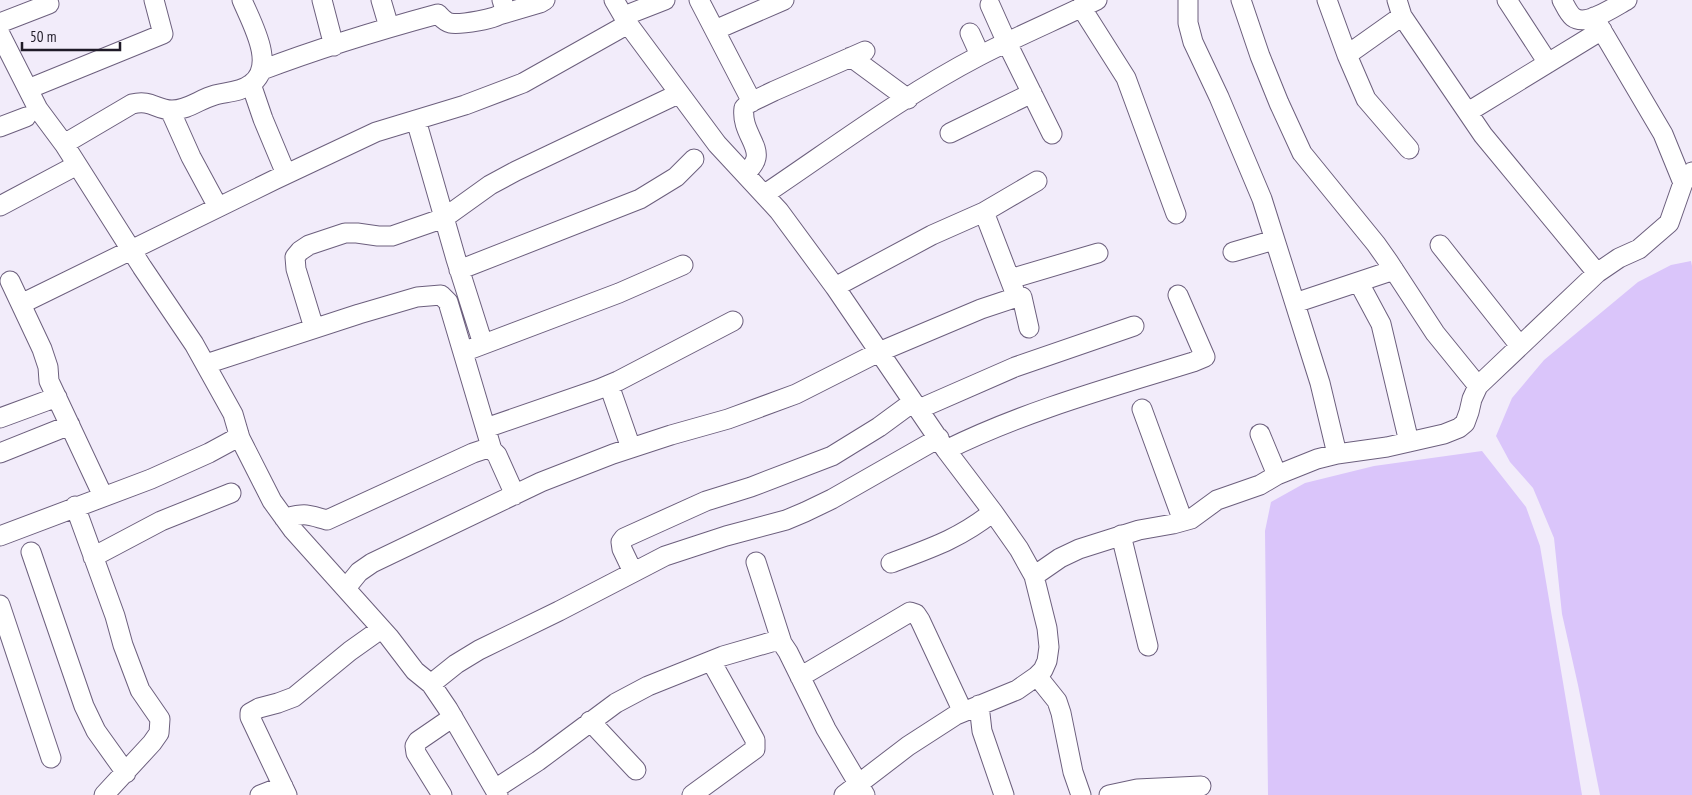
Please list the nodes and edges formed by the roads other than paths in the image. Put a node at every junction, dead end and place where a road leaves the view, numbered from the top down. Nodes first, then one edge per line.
1 (154, 0) edge
2 (242, 0) edge
3 (322, 0) edge
4 (381, 0) edge
5 (545, 0) edge
6 (614, 0) edge
7 (665, 0) edge
8 (699, 0) edge
9 (784, 0) edge
10 (1188, 0) edge
11 (1241, 0) edge
12 (1326, 0) edge
13 (1507, 0) edge
14 (1562, 0) edge
15 (1627, 0) edge
16 (49, 4) dead end
17 (1089, 4) edge
18 (990, 5) dead end
19 (1400, 5) edge
20 (437, 7) edge
21 (501, 8) edge
22 (626, 20) junction
23 (0, 23) edge
24 (1598, 24) junction
25 (389, 27) junction
26 (715, 30) junction
27 (0, 34) edge
28 (970, 34) dead end
29 (1007, 43) junction
30 (334, 46) junction
31 (980, 55) junction
32 (1347, 55) junction
33 (1548, 63) junction
34 (257, 77) junction
35 (28, 89) junction
36 (1032, 92) junction
37 (678, 94) junction
38 (908, 99) junction
39 (752, 102) junction
40 (170, 110) junction
41 (1468, 112) junction
42 (26, 117) dead end
43 (416, 120) junction
44 (0, 127) edge
45 (950, 134) dead end
46 (1052, 134) dead end
47 (64, 144) junction
48 (1408, 149) dead end
49 (694, 159) dead end
50 (78, 165) junction
51 (286, 174) junction
52 (745, 174) junction
53 (1688, 177) edge
54 (1037, 181) dead end
55 (765, 194) junction
56 (0, 206) edge
57 (218, 207) junction
58 (984, 212) junction
59 (1176, 214) dead end
60 (444, 218) junction
61 (1274, 240) junction
62 (1440, 245) dead end
63 (132, 250) junction
64 (1233, 252) dead end
65 (1098, 253) dead end
66 (683, 265) dead end
67 (459, 270) junction
68 (1394, 270) junction
69 (1597, 274) junction
70 (1010, 279) junction
71 (1359, 283) junction
72 (835, 287) junction
73 (1178, 295) dead end
74 (12, 296) edge
75 (1017, 296) junction
76 (1294, 303) junction
77 (733, 321) dead end
78 (1134, 326) dead end
79 (314, 328) junction
80 (1030, 328) dead end
81 (483, 344) junction
82 (1520, 346) junction
83 (463, 352) junction
84 (878, 352) junction
85 (206, 364) junction
86 (609, 385) junction
87 (1478, 386) junction
88 (57, 397) junction
89 (916, 405) junction
90 (1142, 409) dead end
91 (0, 418) edge
92 (70, 425) junction
93 (486, 428) junction
94 (239, 434) junction
95 (1260, 434) dead end
96 (1409, 442) junction
97 (942, 444) junction
98 (631, 448) junction
99 (492, 450) junction
100 (0, 452) edge
101 (1337, 454) junction
102 (1277, 475) junction
103 (231, 493) dead end
104 (515, 495) junction
105 (103, 496) junction
106 (75, 506) junction
107 (993, 512) junction
108 (284, 518) junction
109 (1183, 521) junction
110 (1121, 535) junction
111 (0, 536) edge
112 (31, 552) dead end
113 (93, 557) junction
114 (756, 562) dead end
115 (891, 563) dead end
116 (633, 572) junction
117 (1034, 576) junction
118 (346, 588) junction
119 (0, 605) edge
120 (376, 633) junction
121 (782, 644) junction
122 (1148, 646) dead end
123 (711, 661) junction
124 (1038, 676) junction
125 (800, 677) junction
126 (431, 684) junction
127 (971, 709) junction
128 (446, 721) junction
129 (590, 721) junction
130 (51, 758) dead end
131 (636, 770) dead end
132 (126, 773) junction
133 (1201, 786) dead end
134 (285, 791) edge
135 (855, 791) edge
136 (497, 792) edge
137 (104, 795) edge
138 (260, 795) edge
139 (442, 795) edge
140 (692, 795) edge
141 (1004, 795) edge
142 (1081, 795) edge
143 (1110, 795) edge

1 - 35 street
2 - 34 street
3 - 30 street
4 - 25 street
5 - 21 street
6 - 22 street
7 - 22 street
8 - 26 street
9 - 26 street
10 - 61 street
11 - 68 street
12 - 32 street
13 - 33 street
14 - 24 street
15 - 24 street
16 - 23 street
17 - 29 street
17 - 59 street
18 - 29 street
19 - 32 street
19 - 41 street
20 - 21 street
20 - 25 street
22 - 37 street
22 - 43 street
24 - 33 street
24 - 53 street
25 - 30 street
26 - 39 street
27 - 35 street
28 - 31 street
29 - 31 street
29 - 36 street
30 - 34 street
31 - 38 street
32 - 48 street
33 - 41 street
34 - 40 street
34 - 51 street
35 - 47 street
36 - 45 street
36 - 46 street
37 - 52 street
37 - 60 street
38 - 39 street
38 - 55 street
39 - 52 street
40 - 47 street
40 - 57 street
41 - 69 street
42 - 44 street
43 - 51 street
43 - 60 street
47 - 50 street
49 - 67 street
50 - 56 street
50 - 63 street
51 - 57 street
52 - 55 street
53 - 69 street
54 - 58 street
55 - 72 street
57 - 63 street
58 - 70 street
58 - 72 street
60 - 67 street
60 - 79 street
61 - 64 street
61 - 76 street
62 - 82 street
63 - 74 street
63 - 85 street
65 - 70 street
66 - 81 street
67 - 81 street
68 - 71 street
68 - 87 street
69 - 82 street
70 - 75 street
71 - 76 street
71 - 96 street
72 - 84 street
73 - 97 street
74 - 88 street
75 - 80 street
75 - 84 street
76 - 101 street
77 - 86 street
78 - 89 street
79 - 83 street
79 - 85 street
81 - 83 street
82 - 87 street
83 - 93 street
84 - 89 street
84 - 98 street
85 - 94 street
86 - 93 street
86 - 98 street
87 - 96 street
88 - 91 street
88 - 92 street
89 - 97 street
89 - 116 street
90 - 109 street
92 - 100 street
92 - 105 street
93 - 99 street
94 - 105 street
94 - 108 street
95 - 102 street
96 - 101 street
97 - 107 street
97 - 116 street
98 - 104 street
99 - 104 street
99 - 108 street
101 - 102 street
102 - 109 street
103 - 113 street
104 - 118 street
105 - 106 street
106 - 111 street
106 - 113 street
107 - 115 street
107 - 117 street
108 - 118 street
109 - 110 street
110 - 117 street
110 - 122 street
112 - 132 street
113 - 132 street
114 - 121 street
116 - 126 street
117 - 124 street
118 - 120 street
119 - 130 street
120 - 126 street
120 - 134 street
121 - 123 street
121 - 125 street
123 - 129 street
123 - 140 street
124 - 127 street
124 - 142 street
125 - 127 street
125 - 135 street
126 - 128 street
127 - 135 street
127 - 141 street
128 - 136 street
128 - 139 street
129 - 131 street
129 - 136 street
132 - 137 street
133 - 143 street
134 - 138 street

